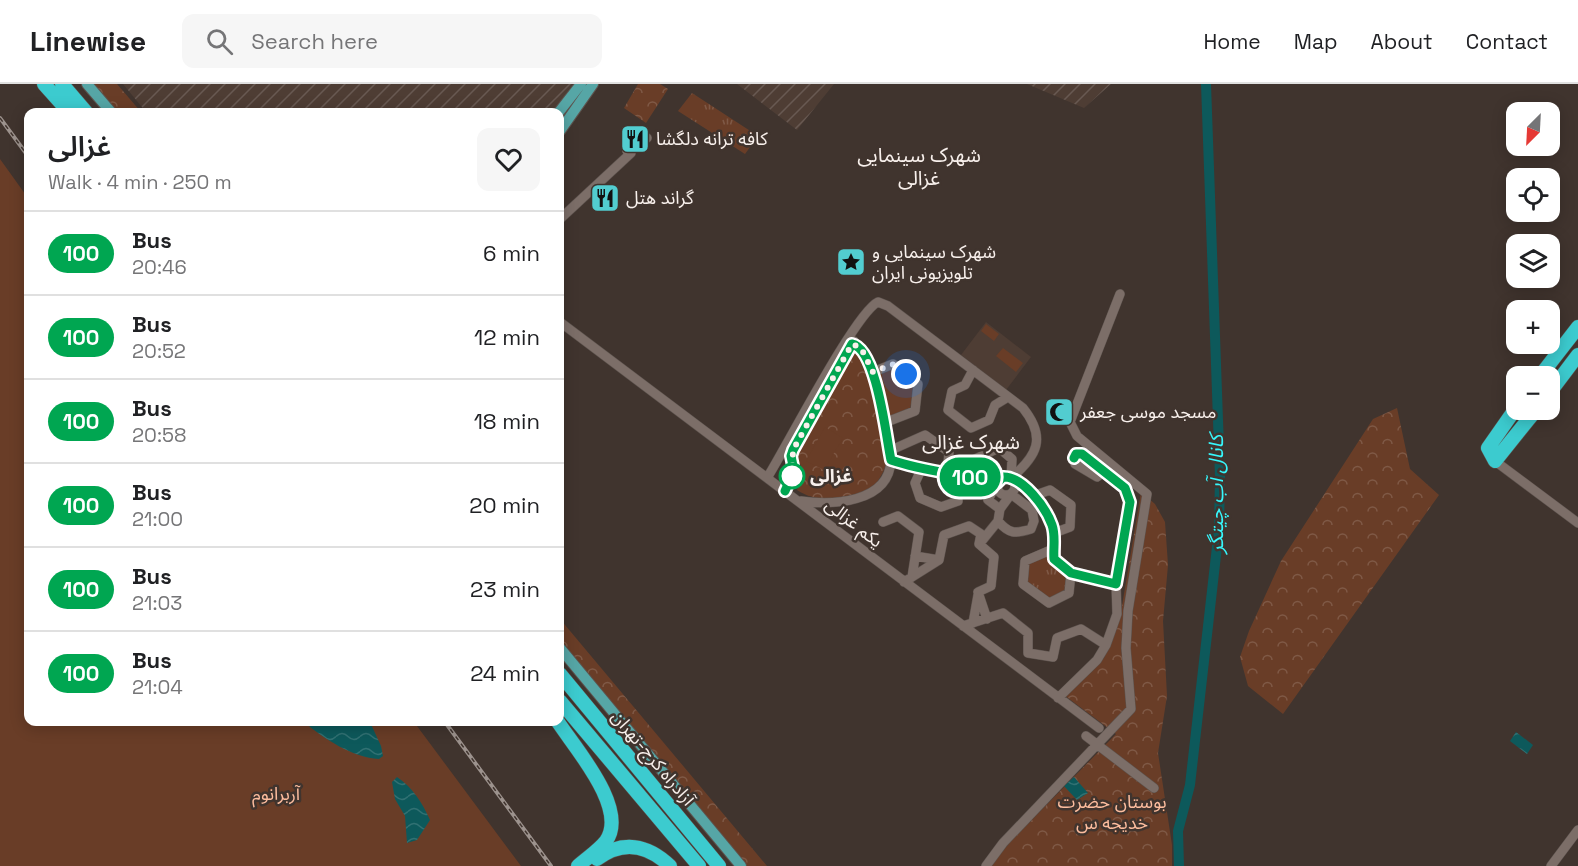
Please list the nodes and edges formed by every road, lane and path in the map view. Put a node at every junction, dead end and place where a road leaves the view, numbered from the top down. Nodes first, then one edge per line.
1 (44, 84) edge
2 (62, 84) edge
3 (87, 84) edge
4 (588, 85) edge
5 (65, 108) edge
6 (83, 108) edge
7 (108, 108) edge
8 (563, 108) edge
9 (564, 124) edge
10 (627, 151) dead end
11 (564, 215) edge
12 (1120, 294) dead end
13 (564, 325) edge
14 (1578, 327) edge
15 (848, 344) junction
16 (1578, 356) edge
17 (1548, 366) edge
18 (973, 370) junction
19 (873, 372) junction
20 (1560, 379) edge
21 (1008, 397) junction
22 (1508, 420) edge
23 (1528, 420) edge
24 (884, 423) junction
25 (801, 427) junction
26 (890, 455) junction
27 (778, 461) junction
28 (1495, 461) junction
29 (794, 465) junction
30 (921, 470) junction
31 (1104, 471) dead end
32 (952, 475) junction
33 (974, 477) junction
34 (767, 478) junction
35 (1011, 478) junction
36 (997, 483) junction
37 (785, 491) junction
38 (1030, 493) junction
39 (1011, 494) junction
40 (798, 501) junction
41 (1000, 509) junction
42 (998, 521) junction
43 (883, 522) dead end
44 (1578, 523) edge
45 (1054, 533) junction
46 (979, 544) junction
47 (1053, 549) junction
48 (915, 556) junction
49 (939, 560) junction
50 (1071, 573) junction
51 (908, 580) junction
52 (1116, 584) junction
53 (978, 592) junction
54 (987, 619) junction
55 (968, 625) junction
56 (1106, 645) junction
57 (564, 653) edge
58 (564, 679) edge
59 (1058, 698) junction
60 (564, 705) edge
61 (561, 726) edge
62 (1099, 728) dead end
63 (1086, 736) dead end
64 (1098, 745) junction
65 (1154, 788) dead end
66 (1578, 830) edge
67 (578, 866) edge
68 (588, 866) edge
69 (670, 866) edge
70 (699, 866) edge
71 (719, 866) edge
72 (741, 866) edge
73 (986, 866) edge
74 (1551, 866) edge

1 - 5 highway
2 - 6 highway
3 - 7 main road
4 - 8 main road
4 - 9 main road
10 - 11 street
12 - 64 street
13 - 34 street, یکم غزالی
14 - 17 highway
15 - 18 street
15 - 19 street
15 - 25 street
16 - 20 highway
18 - 21 street
18 - 21 street
19 - 24 street
19 - 24 street
21 - 35 street
22 - 28 highway
23 - 28 highway
24 - 26 street
25 - 27 street
25 - 29 street
26 - 30 street
26 - 32 street
26 - 40 street
27 - 29 street
27 - 34 street
28 - 44 street
29 - 37 street
30 - 32 street
30 - 32 street
31 - 52 street
32 - 33 street
33 - 35 street
33 - 36 street
34 - 37 street, یکم غزالی
35 - 36 street
35 - 38 street
35 - 39 street
36 - 39 street
36 - 41 street
37 - 40 street, یکم غزالی
38 - 39 street
38 - 45 street
38 - 45 street
39 - 41 street
39 - 42 street
40 - 51 street, یکم غزالی
41 - 42 street
42 - 46 street
43 - 48 street
45 - 47 street
46 - 49 street
46 - 53 street
47 - 50 street
47 - 50 street
48 - 49 street
48 - 51 street
49 - 51 street
50 - 52 street
51 - 55 street, یکم غزالی
52 - 56 street
53 - 54 street
53 - 55 street
54 - 55 street
54 - 56 street
55 - 59 street, یکم غزالی
56 - 59 street
57 - 72 main road
58 - 71 highway, آزادراه کرج-تهران
59 - 62 street, یکم غزالی
60 - 70 highway
61 - 67 highway
63 - 64 street
64 - 65 street
64 - 73 street
66 - 74 street
68 - 69 highway

